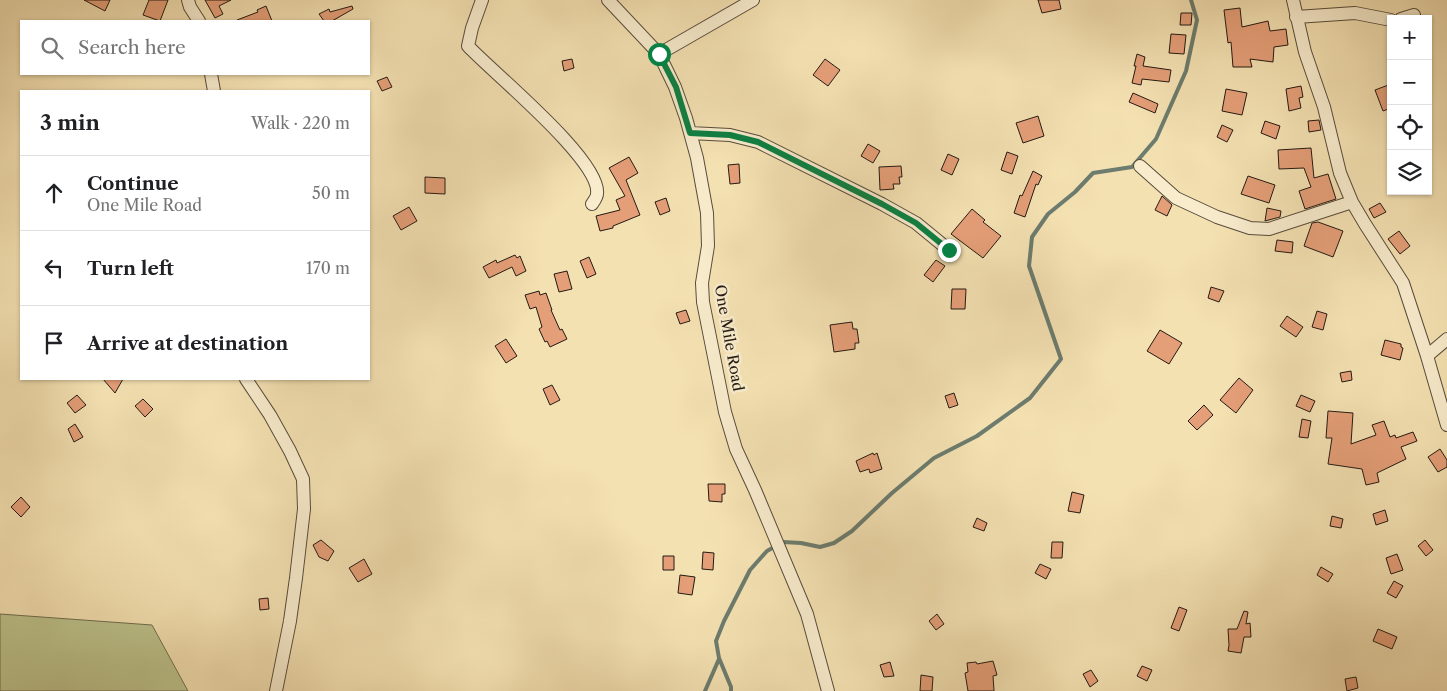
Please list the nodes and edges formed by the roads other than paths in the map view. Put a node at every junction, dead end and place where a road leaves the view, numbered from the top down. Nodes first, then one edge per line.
1 (188, 0) edge
2 (482, 0) edge
3 (608, 0) edge
4 (753, 0) edge
5 (1292, 0) edge
6 (1296, 17) junction
7 (1387, 19) edge
8 (198, 20) edge
9 (659, 54) junction
10 (211, 75) edge
11 (214, 90) edge
12 (690, 133) junction
13 (1140, 166) dead end
14 (1352, 202) junction
15 (592, 204) dead end
16 (949, 250) dead end
17 (1447, 339) edge
18 (1427, 356) junction
19 (247, 380) edge
20 (1447, 425) edge
21 (276, 691) edge
22 (828, 691) edge

1 - 8 street
2 - 15 street
3 - 9 street, One Mile Road
4 - 9 street
5 - 6 street
6 - 7 street
6 - 14 street
9 - 12 street, One Mile Road
10 - 11 street
12 - 16 street
12 - 22 street, One Mile Road
13 - 14 street
14 - 18 street
17 - 18 street
18 - 20 street
19 - 21 street

